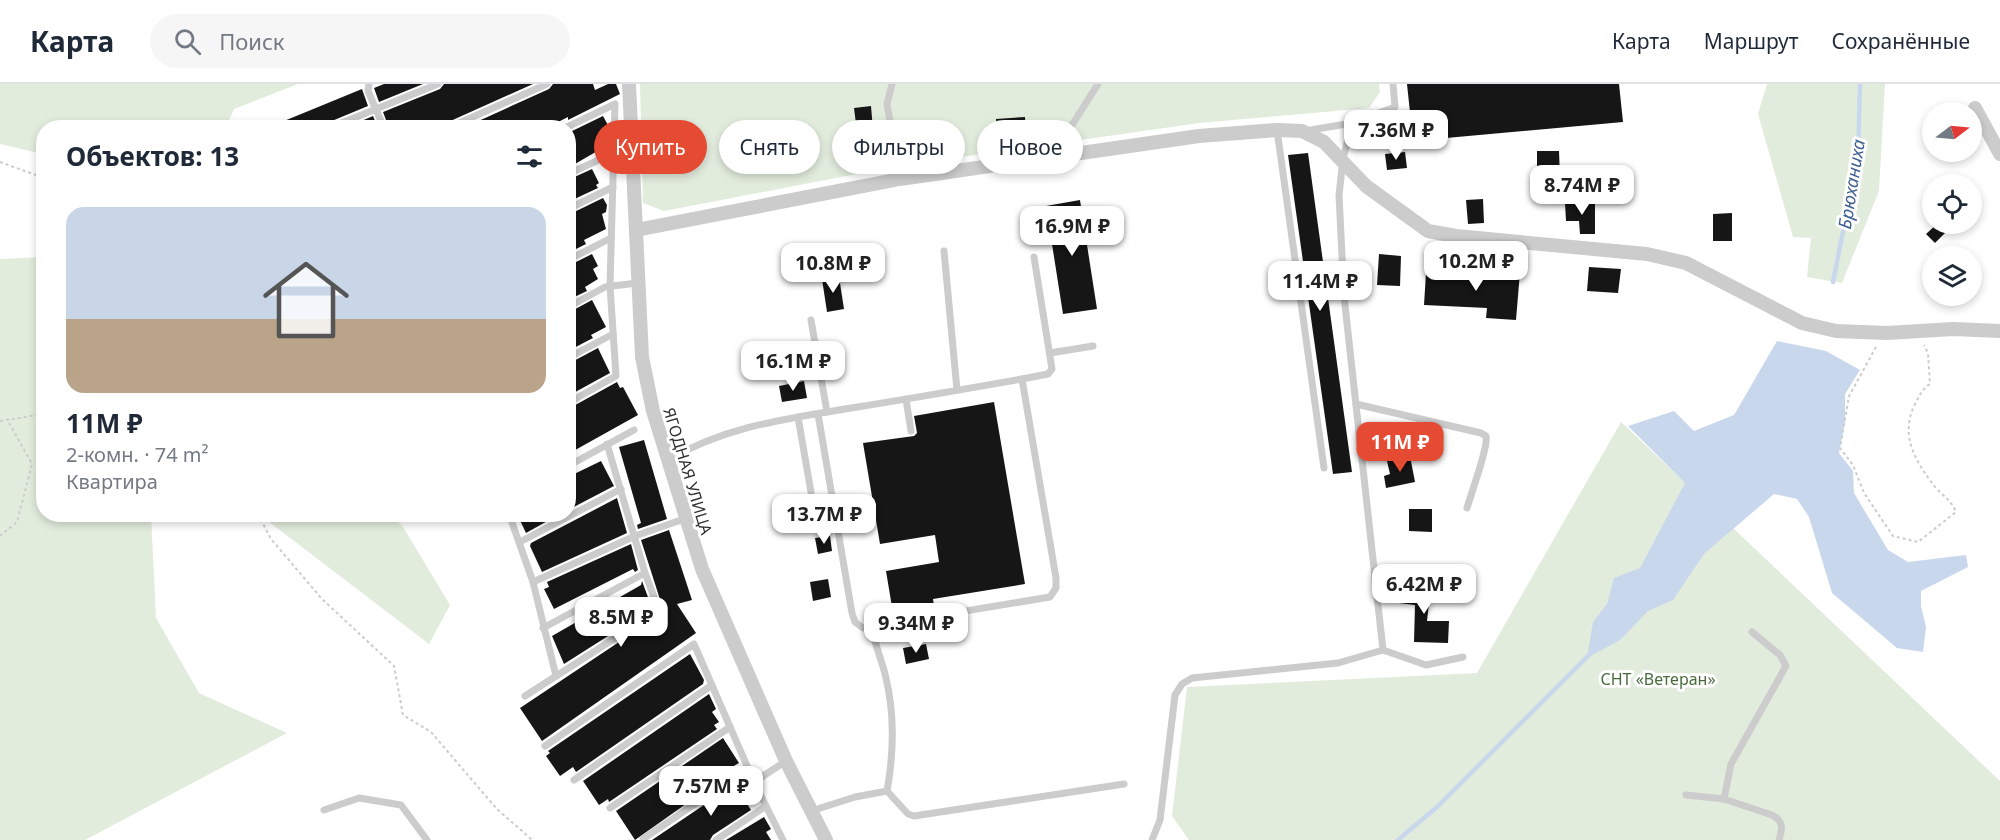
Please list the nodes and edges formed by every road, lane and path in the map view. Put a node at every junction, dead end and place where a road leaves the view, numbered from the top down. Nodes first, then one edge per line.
1 (369, 84) edge
2 (438, 84) edge
3 (547, 84) edge
4 (628, 84) edge
5 (892, 84) edge
6 (1098, 84) edge
7 (1393, 84) edge
8 (376, 109) junction
9 (349, 120) edge
10 (381, 120) edge
11 (466, 120) edge
12 (615, 120) edge
13 (1075, 120) edge
14 (1982, 121) edge
15 (576, 123) edge
16 (1352, 123) junction
17 (1277, 130) junction
18 (1302, 131) junction
19 (1083, 152) edge
20 (2000, 154) edge
21 (1343, 159) junction
22 (0, 162) edge
23 (594, 162) edge
24 (977, 167) edge
25 (576, 170) edge
26 (613, 174) edge
27 (36, 175) edge
28 (900, 179) junction
29 (613, 187) junction
30 (576, 205) edge
31 (636, 230) junction
32 (611, 238) junction
33 (944, 251) dead end
34 (576, 256) edge
35 (1034, 257) dead end
36 (637, 283) junction
37 (610, 286) junction
38 (576, 303) edge
39 (811, 320) dead end
40 (2000, 331) edge
41 (1918, 332) junction
42 (1887, 333) junction
43 (613, 334) junction
44 (1093, 346) dead end
45 (576, 354) edge
46 (1050, 354) junction
47 (1022, 379) junction
48 (957, 390) junction
49 (576, 398) edge
50 (906, 399) junction
51 (1356, 404) junction
52 (827, 412) junction
53 (818, 414) junction
54 (36, 416) edge
55 (798, 417) junction
56 (0, 421) edge
57 (8, 421) junction
58 (634, 430) dead end
59 (911, 432) dead end
60 (607, 444) junction
61 (667, 460) junction
62 (576, 461) edge
63 (1324, 468) dead end
64 (621, 489) junction
65 (811, 492) dead end
66 (1467, 508) dead end
67 (576, 513) edge
68 (684, 519) junction
69 (262, 522) edge
70 (512, 522) edge
71 (558, 522) edge
72 (0, 536) edge
73 (635, 536) junction
74 (520, 542) junction
75 (645, 573) junction
76 (533, 582) junction
77 (543, 628) junction
78 (872, 629) junction
79 (1752, 632) dead end
80 (1383, 650) junction
81 (1462, 657) dead end
82 (556, 676) junction
83 (712, 685) junction
84 (525, 696) dead end
85 (730, 727) junction
86 (545, 746) dead end
87 (786, 761) junction
88 (748, 768) junction
89 (574, 780) dead end
90 (754, 782) junction
91 (1124, 784) dead end
92 (887, 791) junction
93 (1686, 795) dead end
94 (1724, 799) junction
95 (766, 806) junction
96 (610, 808) dead end
97 (324, 810) dead end
98 (811, 811) junction
99 (643, 839) edge
100 (427, 840) edge
101 (532, 840) edge
102 (716, 840) edge
103 (783, 840) edge
104 (826, 840) edge
105 (1152, 840) edge
106 (1779, 840) edge

1 - 8 lane
2 - 8 lane
3 - 11 lane
4 - 31 street, ЯГОДНАЯ УЛИЦА
5 - 28 lane
6 - 13 lane
7 - 16 lane
8 - 9 lane
8 - 10 lane
12 - 15 lane
14 - 20 street
16 - 18 lane
16 - 21 lane
17 - 18 street
17 - 19 street
17 - 63 lane
18 - 21 street
21 - 42 street
21 - 51 lane
22 - 27 path
23 - 25 lane
24 - 28 street
26 - 29 lane
28 - 31 street
29 - 30 lane
29 - 32 lane
31 - 36 street, ЯГОДНАЯ УЛИЦА
32 - 34 lane
32 - 37 lane
33 - 48 lane
35 - 46 lane
36 - 37 lane
36 - 61 street, ЯГОДНАЯ УЛИЦА
37 - 38 lane
37 - 43 lane
39 - 52 lane
40 - 41 street
41 - 42 street
41 - 42 path
43 - 45 lane
43 - 49 lane
44 - 46 lane
46 - 47 lane
47 - 48 lane
47 - 78 lane
48 - 50 lane
50 - 52 lane
50 - 59 lane
51 - 66 lane
51 - 80 lane
52 - 53 lane
53 - 55 lane
53 - 78 lane
54 - 57 path
55 - 61 lane
55 - 65 lane
56 - 57 path
57 - 72 path
58 - 60 lane
60 - 62 lane
60 - 64 lane
61 - 68 street, ЯГОДНАЯ УЛИЦА
64 - 67 lane
64 - 73 lane
68 - 73 lane
68 - 87 street, ЯГОДНАЯ УЛИЦА
69 - 101 path
70 - 74 lane
71 - 74 lane
73 - 75 lane
73 - 76 lane
74 - 76 lane
75 - 77 lane
75 - 82 lane
76 - 77 lane
77 - 82 lane
78 - 92 lane
79 - 94 lane
80 - 81 lane
80 - 105 lane
82 - 84 lane
83 - 85 lane
83 - 86 lane
83 - 89 lane
85 - 88 lane
85 - 96 lane
87 - 90 lane
87 - 98 street, ЯГОДНАЯ УЛИЦА
88 - 90 lane
88 - 99 lane
90 - 95 lane
91 - 92 lane
92 - 98 lane
93 - 94 lane
94 - 106 lane
95 - 102 lane
95 - 103 lane
97 - 100 lane
98 - 104 street, ЯГОДНАЯ УЛИЦА

